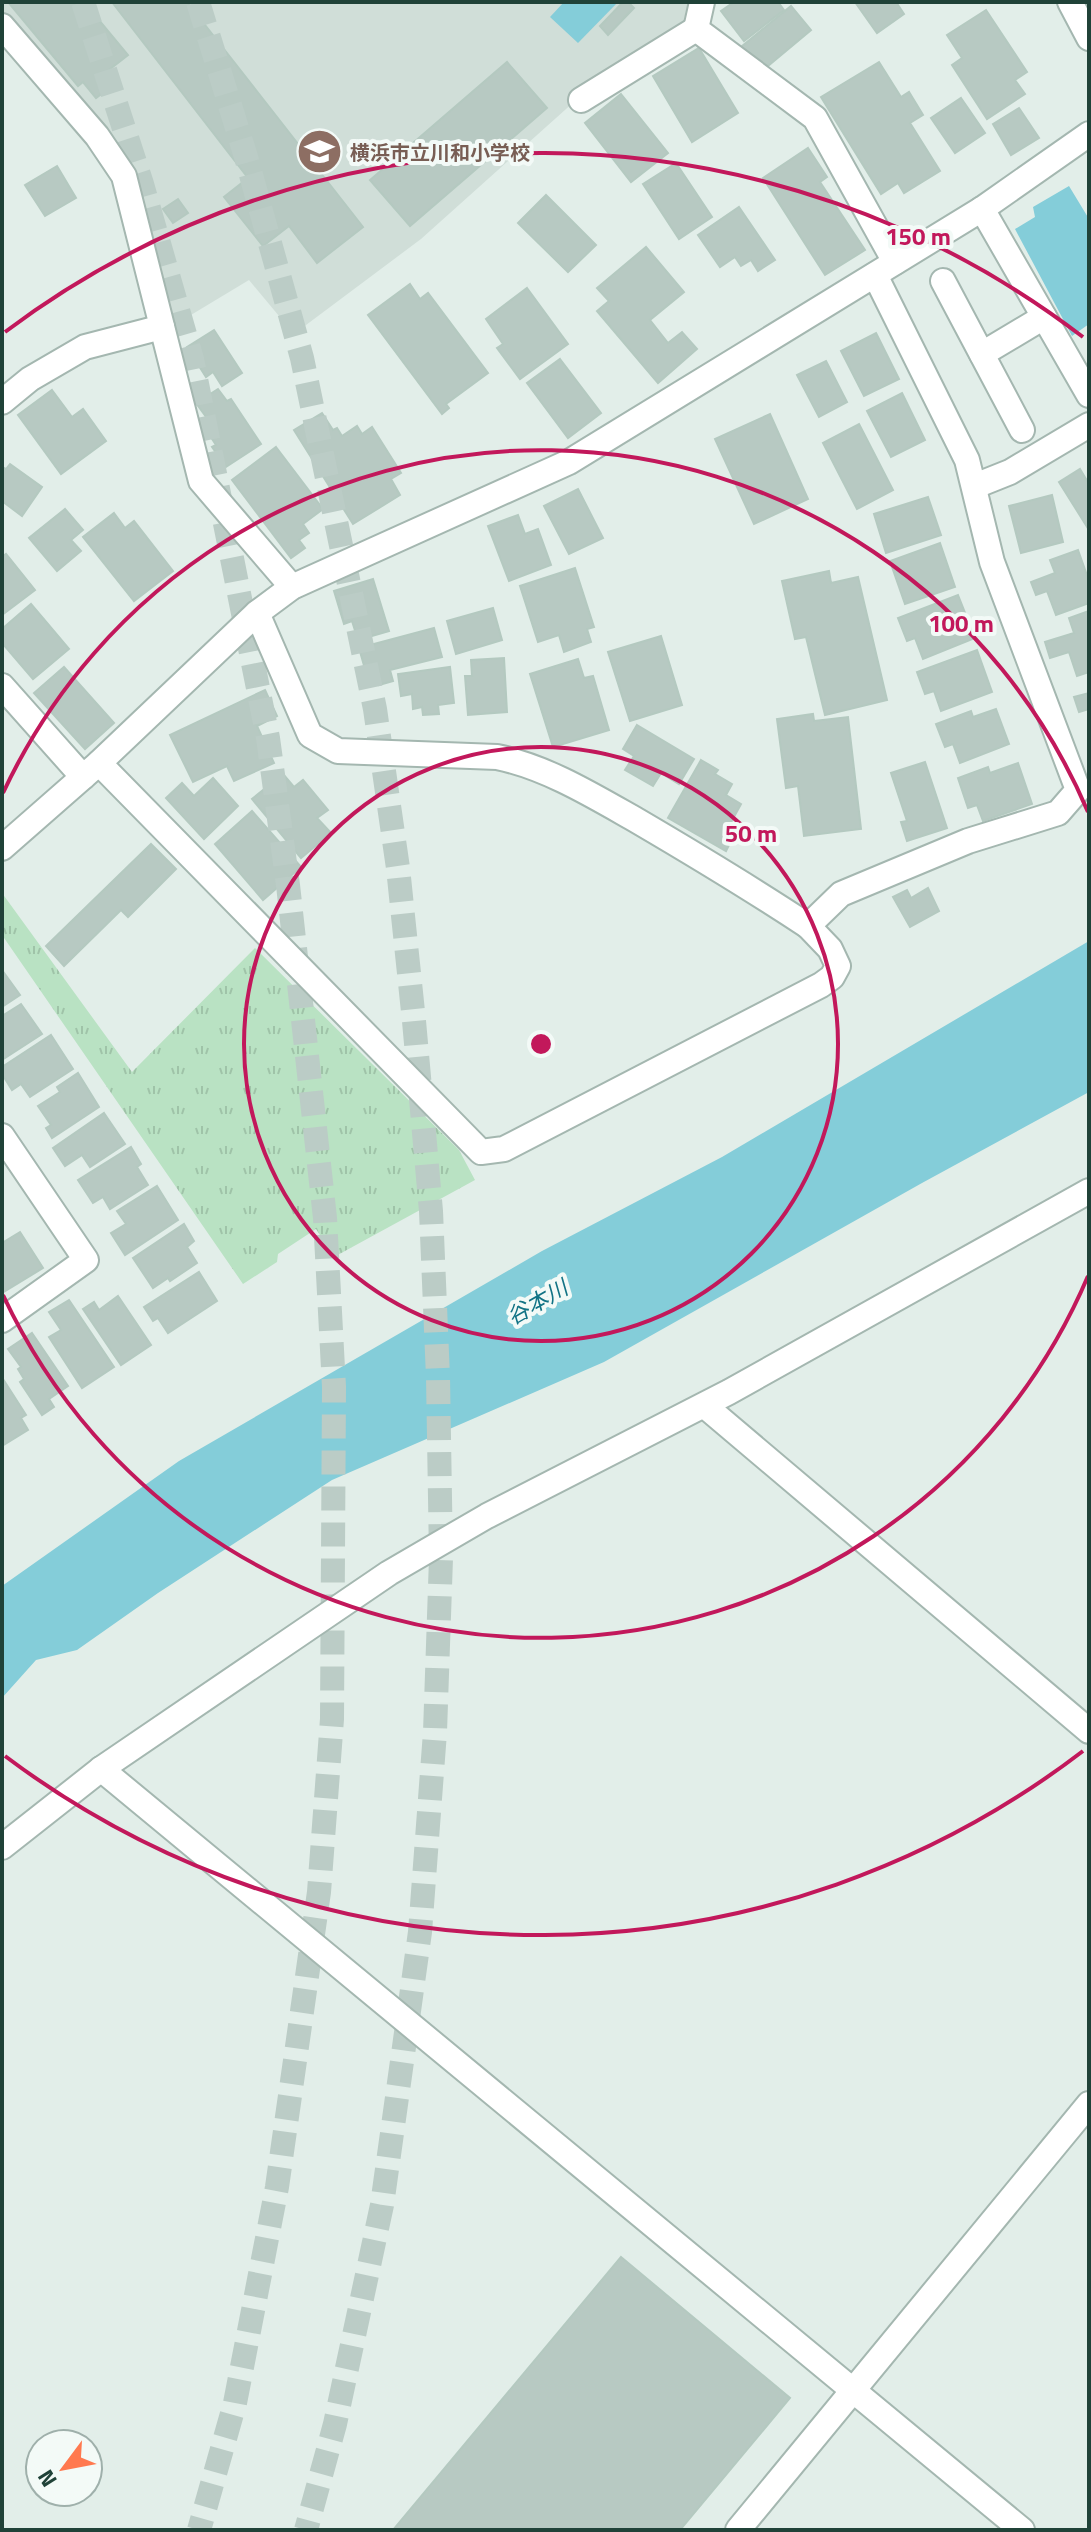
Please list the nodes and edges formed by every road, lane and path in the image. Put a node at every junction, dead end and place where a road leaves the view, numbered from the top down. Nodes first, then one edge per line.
1 (702, 2) edge
2 (1070, 2) edge
3 (2, 26) edge
4 (696, 29) junction
5 (1089, 38) edge
6 (581, 100) dead end
7 (1089, 134) edge
8 (982, 209) junction
9 (885, 268) junction
10 (943, 281) dead end
11 (1044, 317) junction
12 (162, 327) junction
13 (982, 354) junction
14 (1089, 395) edge
15 (2, 402) edge
16 (1089, 425) edge
17 (1022, 430) dead end
18 (975, 486) junction
19 (292, 587) junction
20 (257, 613) junction
21 (2, 686) edge
22 (91, 770) junction
23 (2, 848) edge
24 (808, 926) junction
25 (2, 1136) edge
26 (1089, 1191) edge
27 (2, 1320) edge
28 (705, 1406) junction
29 (1089, 1731) edge
30 (101, 1769) junction
31 (2, 1847) edge
32 (1089, 2104) edge
33 (853, 2390) junction
34 (738, 2530) edge
35 (1022, 2530) edge

1 - 4 street
2 - 5 street
3 - 12 street
4 - 6 street
4 - 9 street
7 - 8 street
8 - 9 street
8 - 11 street
9 - 18 street
9 - 19 street
10 - 13 street
11 - 13 street
11 - 14 street
12 - 15 street
12 - 19 street
13 - 17 street
16 - 18 street
18 - 24 street
19 - 20 street
20 - 22 street
20 - 24 street
21 - 22 street
22 - 23 street
22 - 24 street
25 - 27 street
26 - 28 street
28 - 29 street
28 - 30 street
30 - 31 street
30 - 33 street
32 - 33 street
33 - 34 street
33 - 35 street

